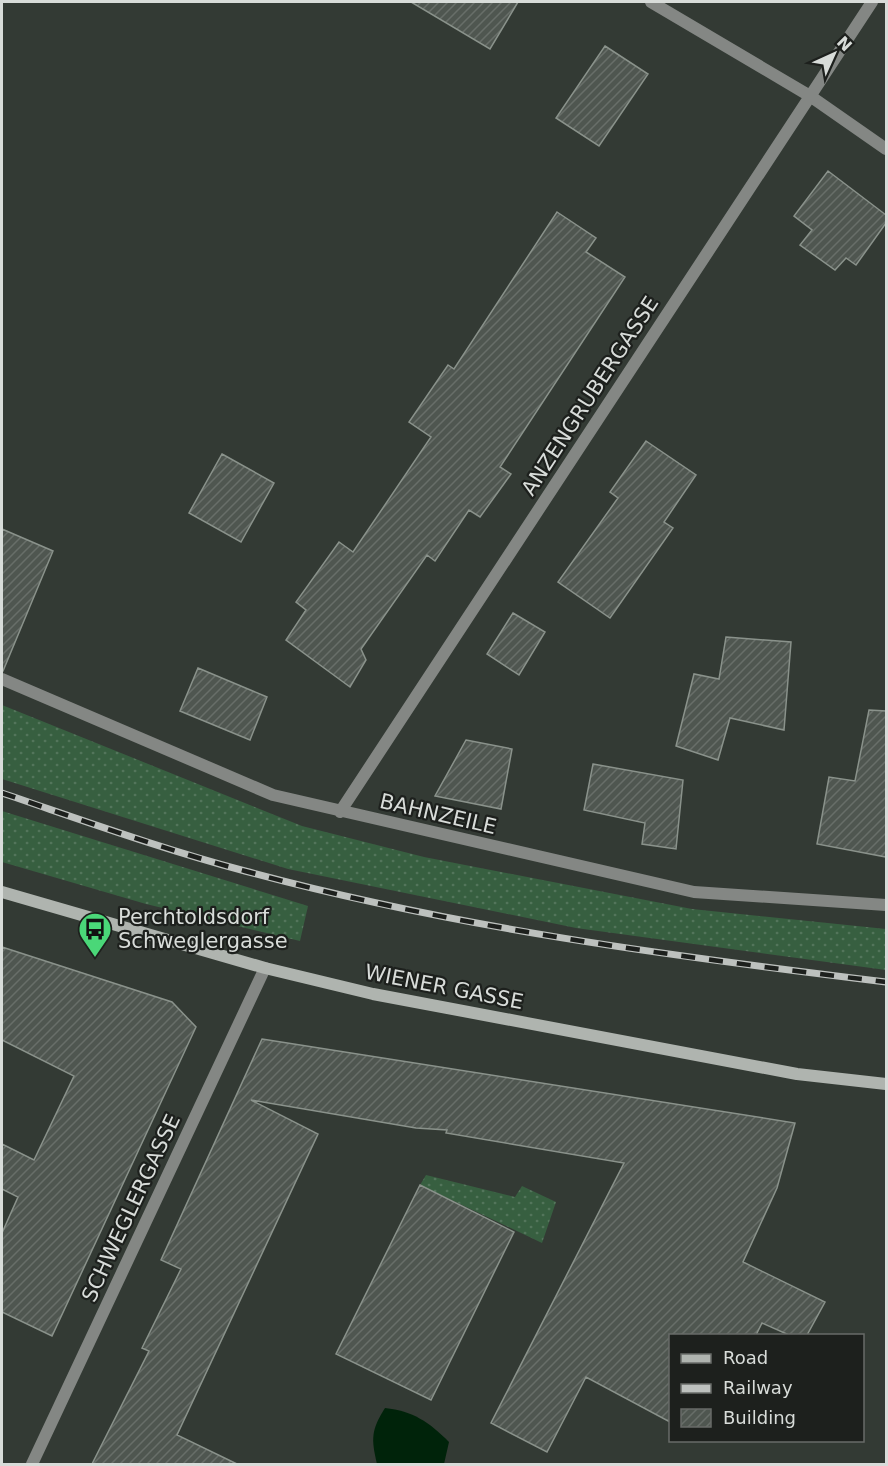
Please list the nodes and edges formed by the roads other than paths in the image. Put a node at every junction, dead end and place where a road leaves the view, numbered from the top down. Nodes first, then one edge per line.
1 (651, 2) edge
2 (872, 2) edge
3 (810, 96) junction
4 (886, 149) edge
5 (2, 679) edge
6 (340, 812) junction
7 (2, 892) edge
8 (886, 905) edge
9 (265, 968) junction
10 (886, 1084) edge
11 (32, 1464) edge

1 - 3 street
2 - 3 street, ANZENGRUBERGASSE
3 - 4 street
3 - 6 street, ANZENGRUBERGASSE
5 - 6 street, BAHNZEILE
6 - 8 street, BAHNZEILE
7 - 9 main road, WIENER GASSE
9 - 10 main road, WIENER GASSE
9 - 11 street, SCHWEGLERGASSE

